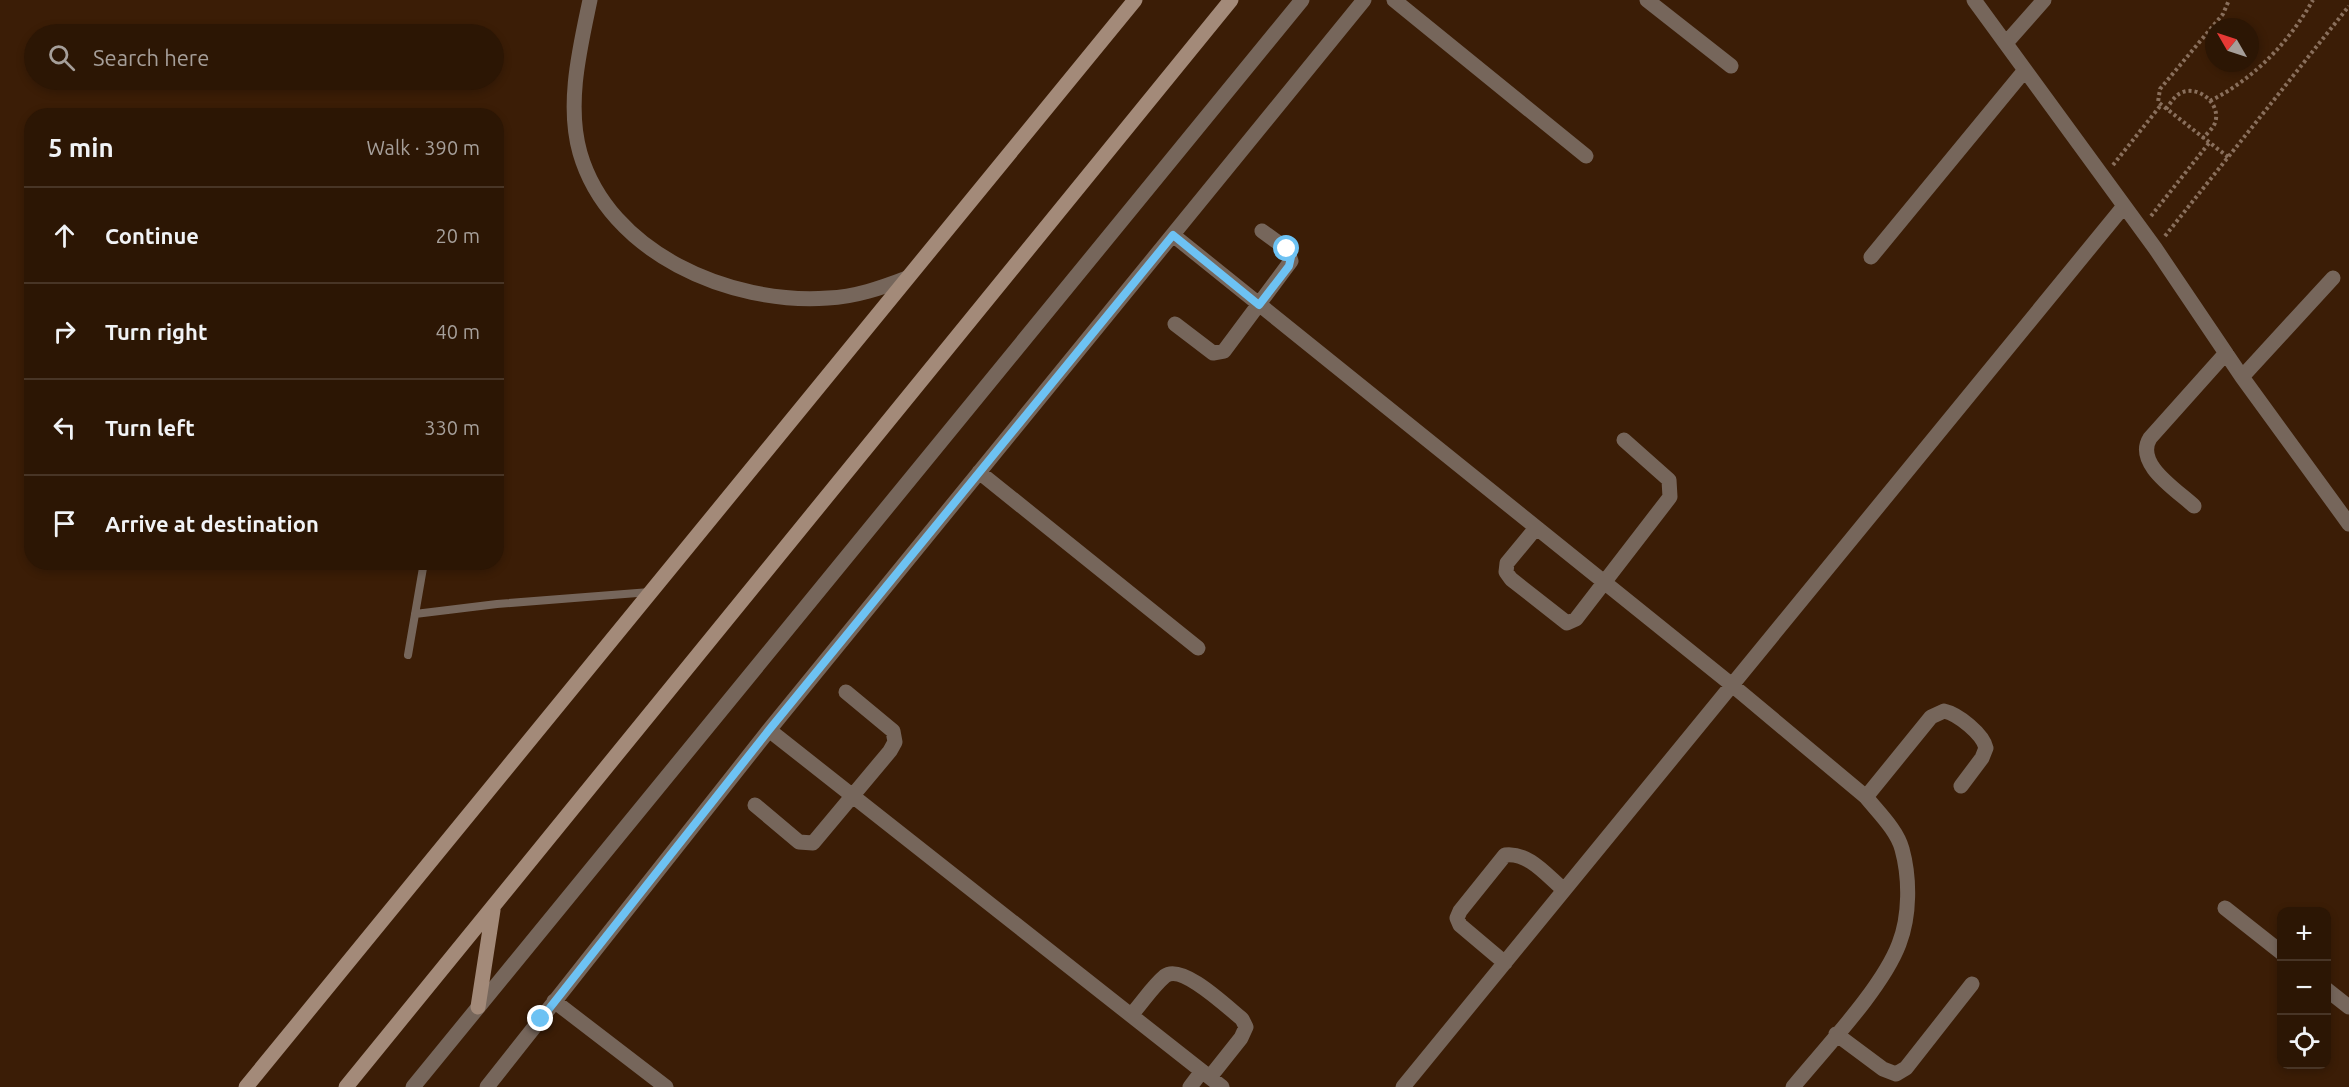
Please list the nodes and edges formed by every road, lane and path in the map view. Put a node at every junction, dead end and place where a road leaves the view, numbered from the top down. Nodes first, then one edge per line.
1 (590, 0) edge
2 (1135, 0) edge
3 (1231, 0) edge
4 (1302, 0) edge
5 (1364, 0) edge
6 (1394, 0) edge
7 (1647, 0) edge
8 (1974, 0) edge
9 (2044, 0) edge
10 (2229, 0) edge
11 (2313, 0) edge
12 (2349, 6) edge
13 (2006, 43) junction
14 (1731, 66) dead end
15 (2025, 70) junction
16 (2211, 101) junction
17 (2161, 105) junction
18 (2166, 109) junction
19 (2203, 138) junction
20 (2209, 143) junction
21 (1586, 156) dead end
22 (2228, 158) junction
23 (2104, 178) junction
24 (2124, 206) junction
25 (2141, 229) junction
26 (1262, 231) dead end
27 (1173, 235) junction
28 (2155, 248) junction
29 (1871, 258) dead end
30 (907, 278) junction
31 (2333, 278) dead end
32 (1259, 305) junction
33 (1176, 324) dead end
34 (2226, 353) junction
35 (2242, 377) junction
36 (1624, 440) dead end
37 (979, 472) junction
38 (2194, 506) dead end
39 (2346, 514) edge
40 (1536, 528) junction
41 (423, 570) edge
42 (1604, 583) junction
43 (650, 592) junction
44 (415, 614) junction
45 (1198, 648) dead end
46 (408, 655) dead end
47 (1732, 685) junction
48 (846, 692) dead end
49 (769, 730) junction
50 (1961, 786) dead end
51 (853, 796) junction
52 (1866, 797) junction
53 (754, 805) dead end
54 (1564, 890) junction
55 (2225, 908) dead end
56 (493, 910) junction
57 (2277, 949) edge
58 (1504, 963) junction
59 (1972, 984) dead end
60 (2331, 993) edge
61 (554, 1002) junction
62 (2349, 1007) edge
63 (478, 1008) junction
64 (1131, 1015) junction
65 (1836, 1034) junction
66 (1206, 1074) junction
67 (246, 1087) edge
68 (346, 1087) edge
69 (413, 1087) edge
70 (487, 1087) edge
71 (666, 1087) edge
72 (1190, 1087) edge
73 (1222, 1087) edge
74 (1403, 1087) edge
75 (1792, 1087) edge

1 - 30 street
2 - 30 street
3 - 56 street
4 - 63 street
5 - 27 street
6 - 21 street
7 - 14 street
8 - 13 street
9 - 13 street
10 - 17 path
11 - 16 path
12 - 22 path
13 - 15 street
15 - 23 street
15 - 29 street
16 - 18 path
16 - 19 path
17 - 18 path
17 - 23 path
18 - 19 path
19 - 20 path
20 - 22 path
20 - 25 path
22 - 28 path
23 - 24 street
24 - 25 street
24 - 47 street
25 - 28 street
26 - 32 street
27 - 32 street
27 - 37 street
28 - 34 street
30 - 43 street
31 - 35 street
32 - 33 street
32 - 40 street
34 - 35 street
34 - 38 street
35 - 39 street
36 - 42 street
37 - 45 street
37 - 49 street
40 - 42 street
40 - 42 street
41 - 44 lane
42 - 47 street
43 - 44 lane
43 - 67 street
44 - 46 lane
47 - 52 street
47 - 54 street
48 - 51 street
49 - 51 street
49 - 61 street
50 - 52 street
51 - 53 street
51 - 64 street
52 - 65 street
54 - 58 street
54 - 58 street
55 - 57 street
56 - 63 street
56 - 68 street
58 - 74 street
59 - 65 street
60 - 62 street
61 - 70 street
61 - 71 street
63 - 69 street
64 - 66 street
64 - 66 street
65 - 75 street
66 - 72 street
66 - 73 street

